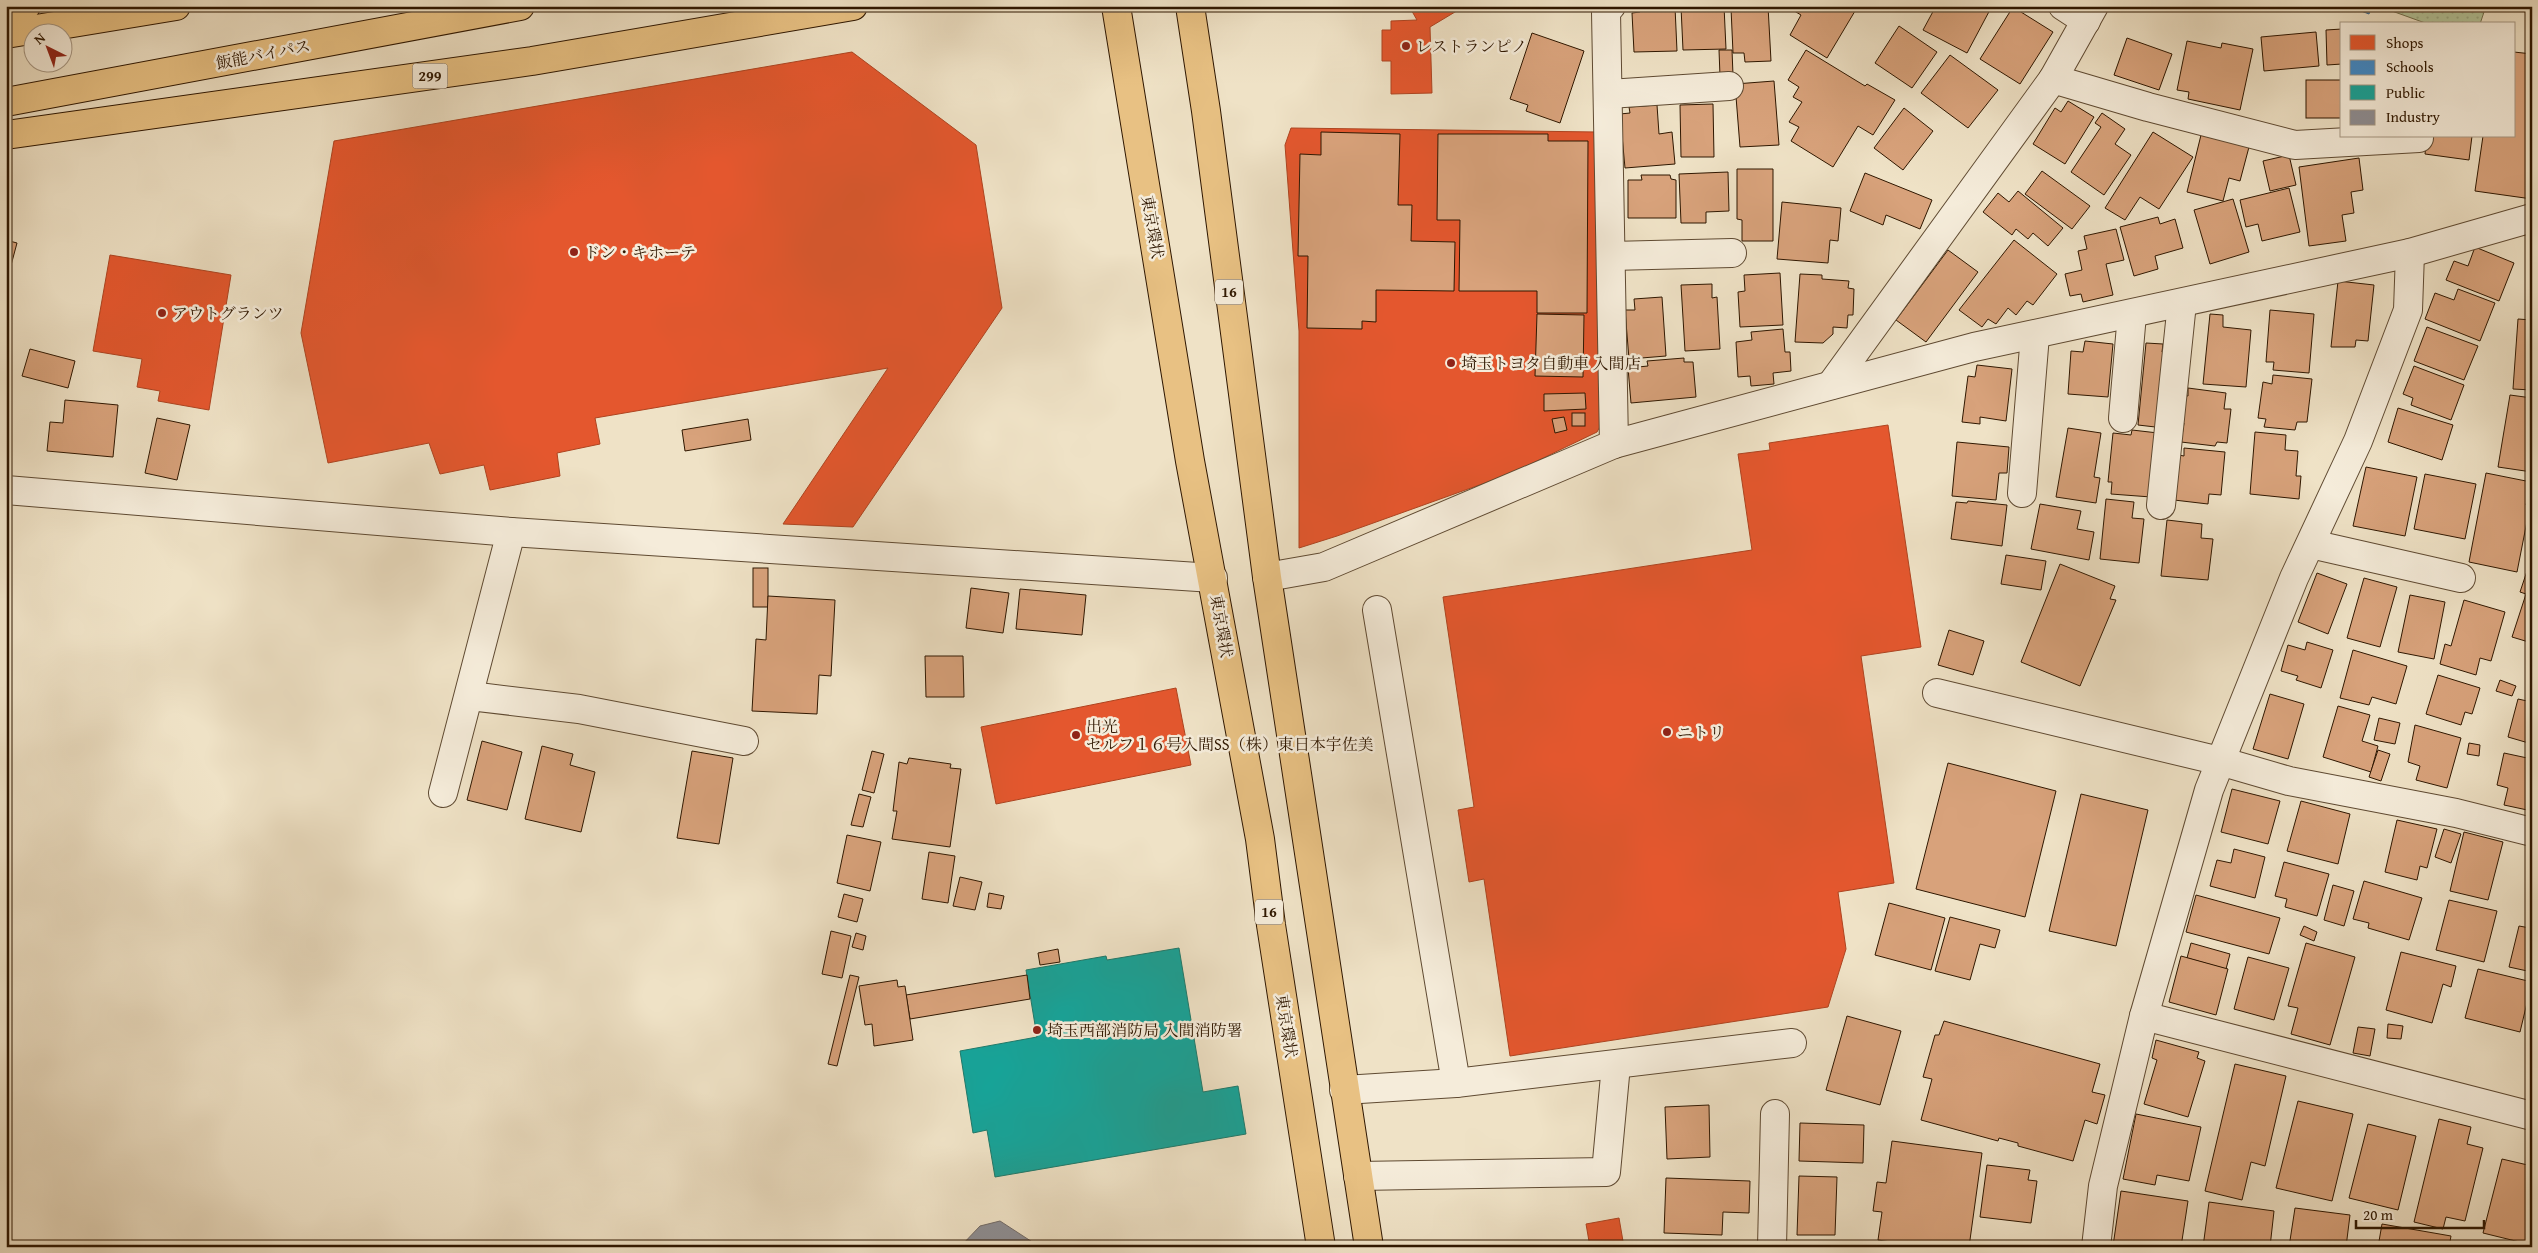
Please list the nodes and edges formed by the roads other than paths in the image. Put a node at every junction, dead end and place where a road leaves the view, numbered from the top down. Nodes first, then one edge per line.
1 (26, 6) edge
2 (176, 6) edge
3 (520, 6) edge
4 (852, 6) edge
5 (1116, 6) edge
6 (1190, 6) edge
7 (1610, 6) edge
8 (2063, 6) edge
9 (6, 14) edge
10 (2090, 14) edge
11 (6, 34) edge
12 (2053, 79) junction
13 (1729, 86) dead end
14 (1609, 94) junction
15 (6, 102) edge
16 (6, 136) edge
17 (2419, 138) dead end
18 (2532, 218) edge
19 (1732, 253) dead end
20 (2410, 253) junction
21 (1611, 256) junction
22 (2182, 303) junction
23 (2132, 314) junction
24 (2035, 335) junction
25 (1831, 385) junction
26 (2123, 418) dead end
27 (1614, 444) junction
28 (6, 490) edge
29 (2022, 493) dead end
30 (2161, 505) dead end
31 (511, 532) junction
32 (2311, 544) junction
33 (1267, 577) junction
34 (1213, 578) junction
35 (2461, 578) dead end
36 (1377, 610) dead end
37 (1937, 693) dead end
38 (470, 696) junction
39 (744, 741) dead end
40 (2220, 761) junction
41 (443, 793) dead end
42 (2532, 832) edge
43 (2144, 1016) junction
44 (1792, 1043) dead end
45 (1616, 1065) junction
46 (1456, 1083) junction
47 (1344, 1090) junction
48 (1775, 1114) dead end
49 (2532, 1116) edge
50 (1358, 1176) junction
51 (1321, 1247) edge
52 (1369, 1247) edge
53 (1772, 1247) edge
54 (2096, 1247) edge

1 - 9 highway
2 - 11 highway
3 - 15 highway, 飯能バイパス
4 - 16 highway, 299
5 - 34 highway, 東京環状 / 16
6 - 33 highway, 16
7 - 14 street
8 - 10 street
10 - 12 street
12 - 17 street
12 - 25 street
13 - 14 street
14 - 21 street
18 - 20 street
19 - 21 street
20 - 22 street
20 - 32 street
21 - 27 street
22 - 23 street
22 - 30 street
23 - 24 street
23 - 26 street
24 - 25 street
24 - 29 street
25 - 27 street
27 - 33 street
28 - 31 street
31 - 34 street
31 - 38 street
32 - 35 street
32 - 40 street
33 - 47 highway, 16
34 - 51 highway, 東京環状 / 16
36 - 46 street
37 - 40 street
38 - 39 street
38 - 41 street
40 - 42 street
40 - 43 street
43 - 49 street
43 - 54 street
44 - 45 street
45 - 46 street
45 - 50 street
46 - 47 street
47 - 50 highway, 16
48 - 53 street
50 - 52 highway, 16

